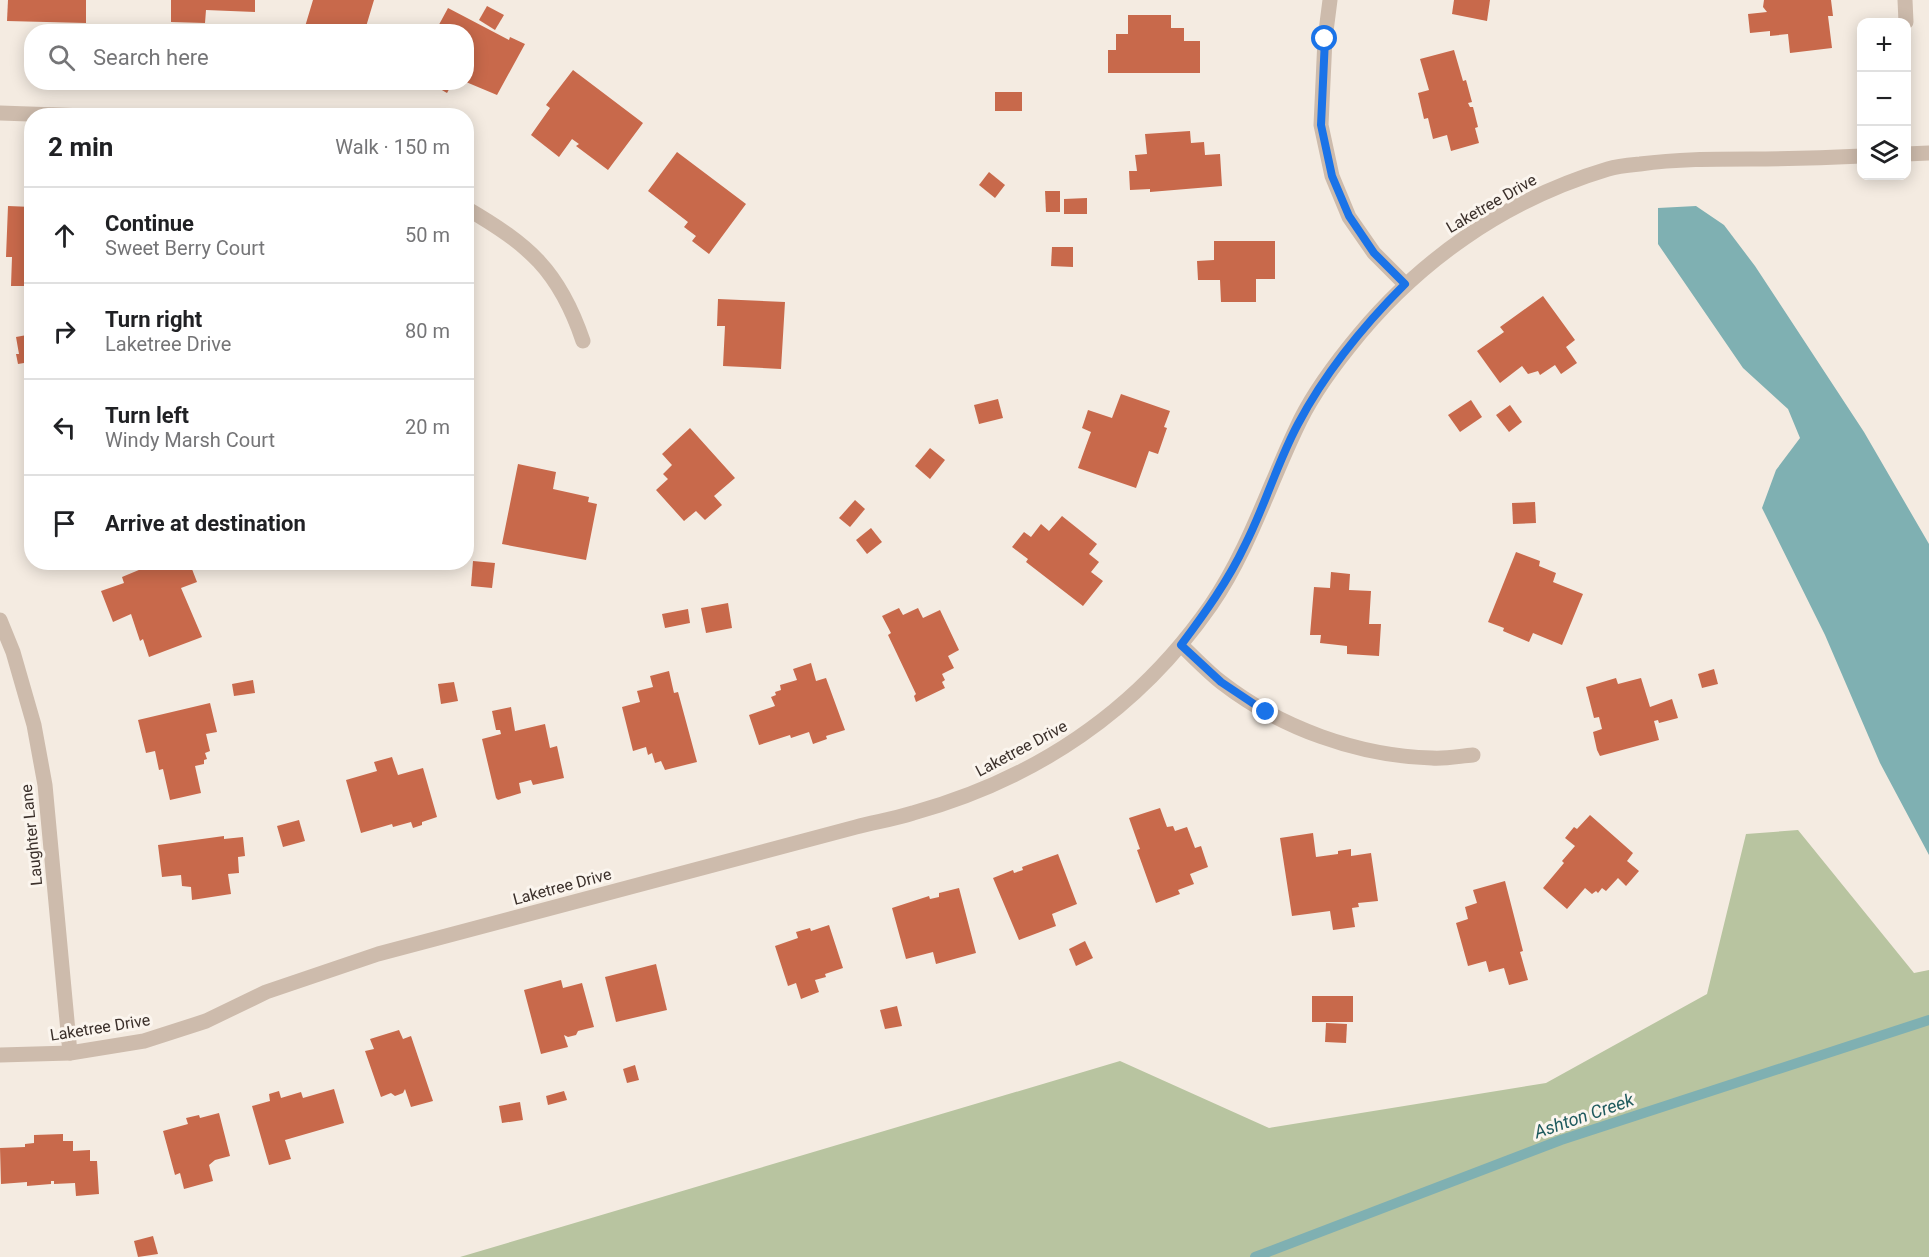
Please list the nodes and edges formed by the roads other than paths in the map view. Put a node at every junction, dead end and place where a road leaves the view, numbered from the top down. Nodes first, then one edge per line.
1 (1330, 0) edge
2 (1905, 0) edge
3 (1906, 18) edge
4 (0, 113) edge
5 (24, 114) edge
6 (1929, 153) edge
7 (1911, 154) edge
8 (1857, 156) edge
9 (474, 213) edge
10 (1405, 284) junction
11 (583, 341) dead end
12 (0, 620) edge
13 (1181, 645) junction
14 (1473, 755) dead end
15 (70, 1053) junction
16 (0, 1055) edge

1 - 10 street
2 - 3 street
4 - 5 street
6 - 7 street
8 - 10 street, Laketree Drive
9 - 11 street
10 - 13 street, Laketree Drive
12 - 15 street, Laughter Lane
13 - 14 street
13 - 15 street, Laketree Drive
15 - 16 street, Laketree Drive

